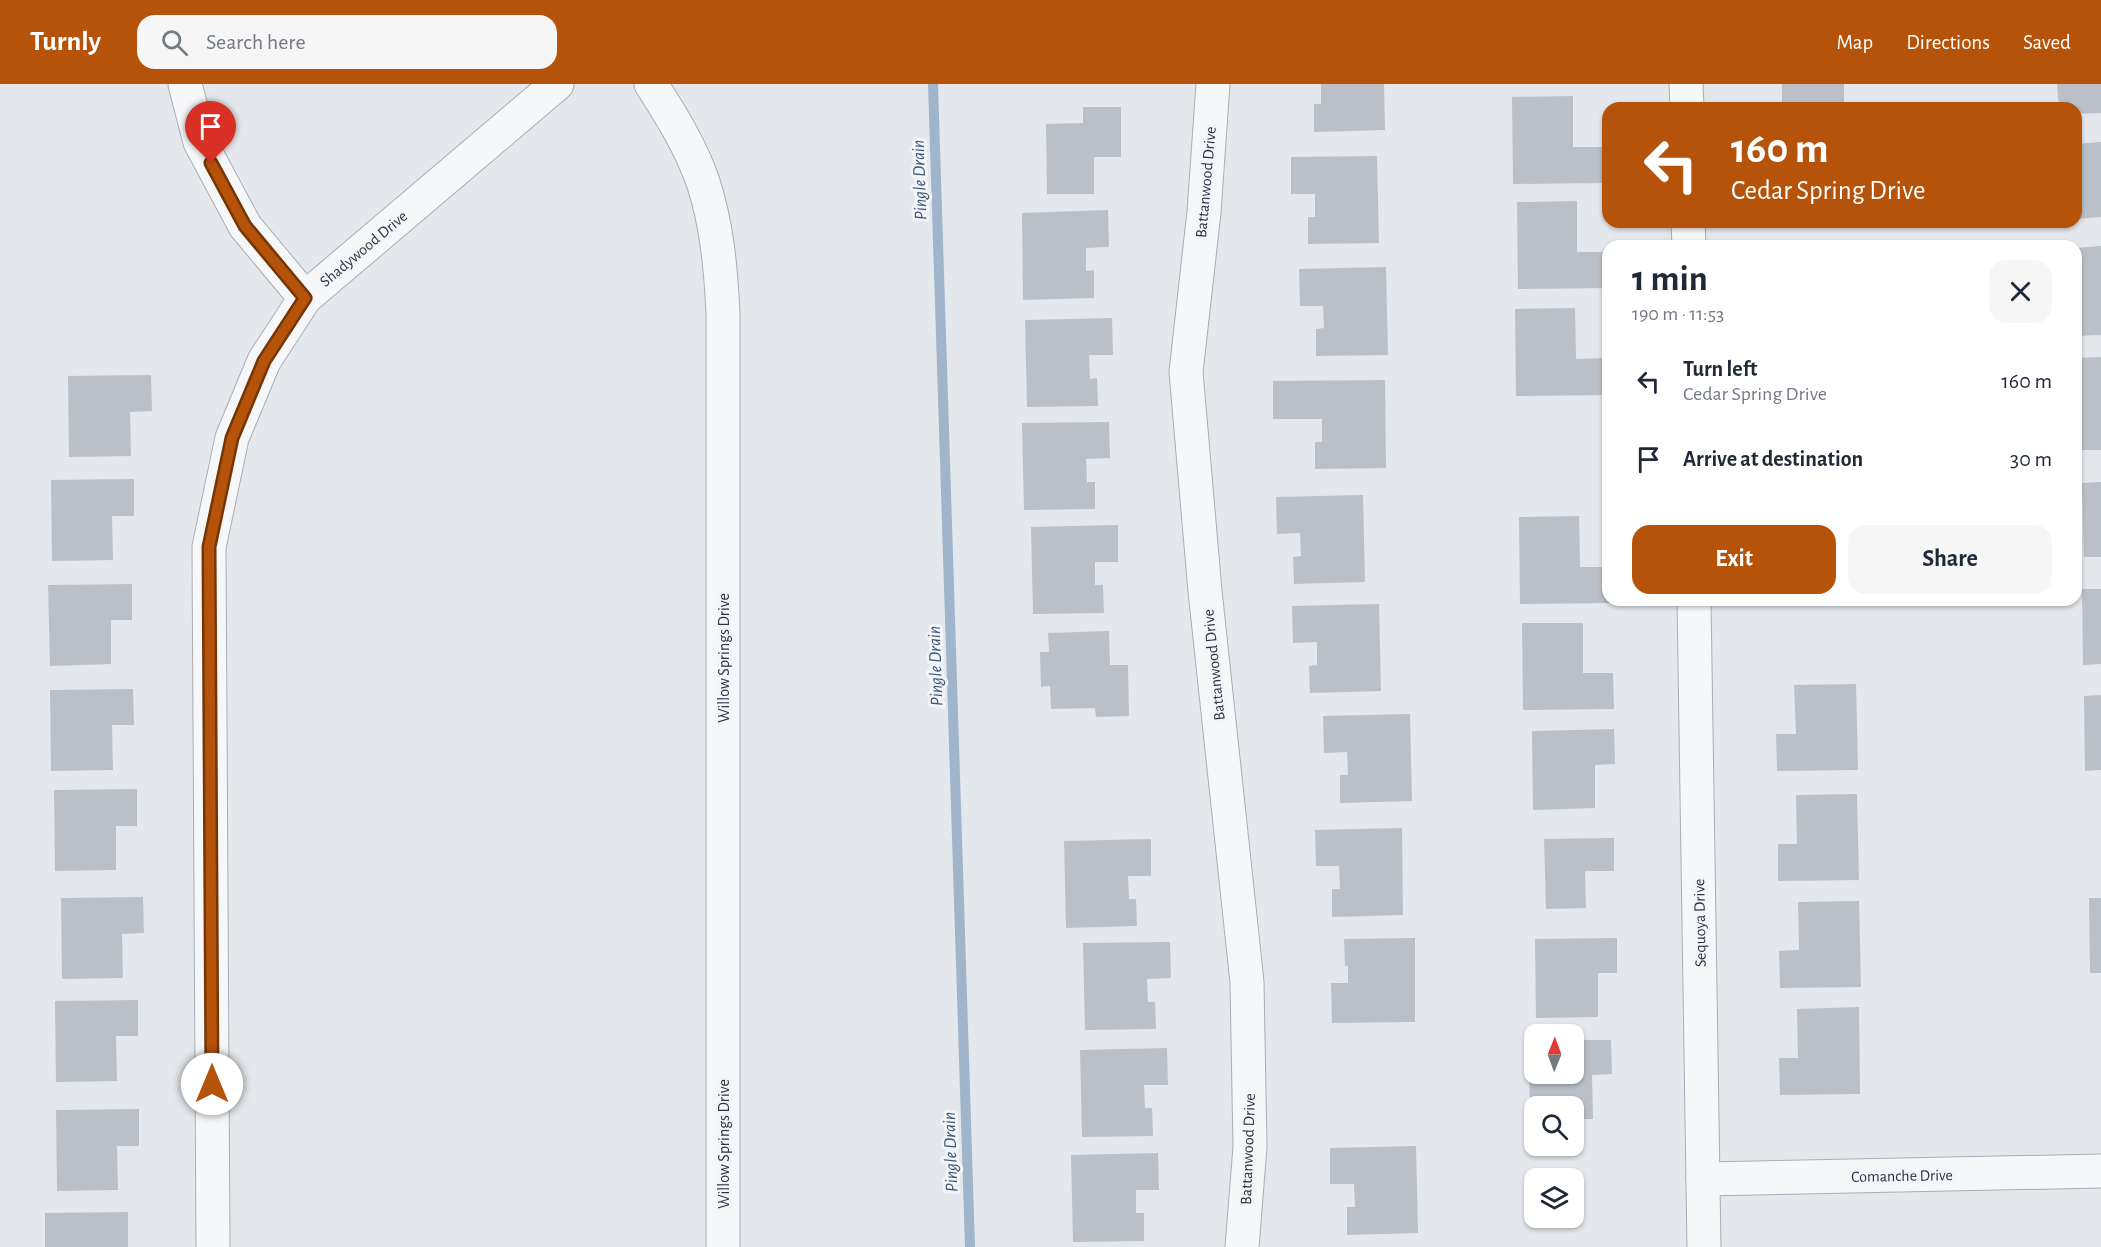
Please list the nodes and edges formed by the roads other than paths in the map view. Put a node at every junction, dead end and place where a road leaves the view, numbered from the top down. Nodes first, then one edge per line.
1 (185, 84) edge
2 (557, 84) edge
3 (651, 84) edge
4 (1213, 84) edge
5 (1686, 84) edge
6 (1687, 102) edge
7 (305, 298) junction
8 (1694, 606) edge
9 (2101, 1171) edge
10 (1703, 1179) junction
11 (213, 1247) edge
12 (723, 1247) edge
13 (1242, 1247) edge
14 (1704, 1247) edge

1 - 7 street
2 - 7 street, Shadywood Drive
3 - 12 street, Willow Springs Drive
4 - 13 street, Battanwood Drive
5 - 6 street
7 - 11 street, Shadywood Drive
8 - 10 street, Sequoya Drive
9 - 10 street, Comanche Drive
10 - 14 street, Sequoya Drive

